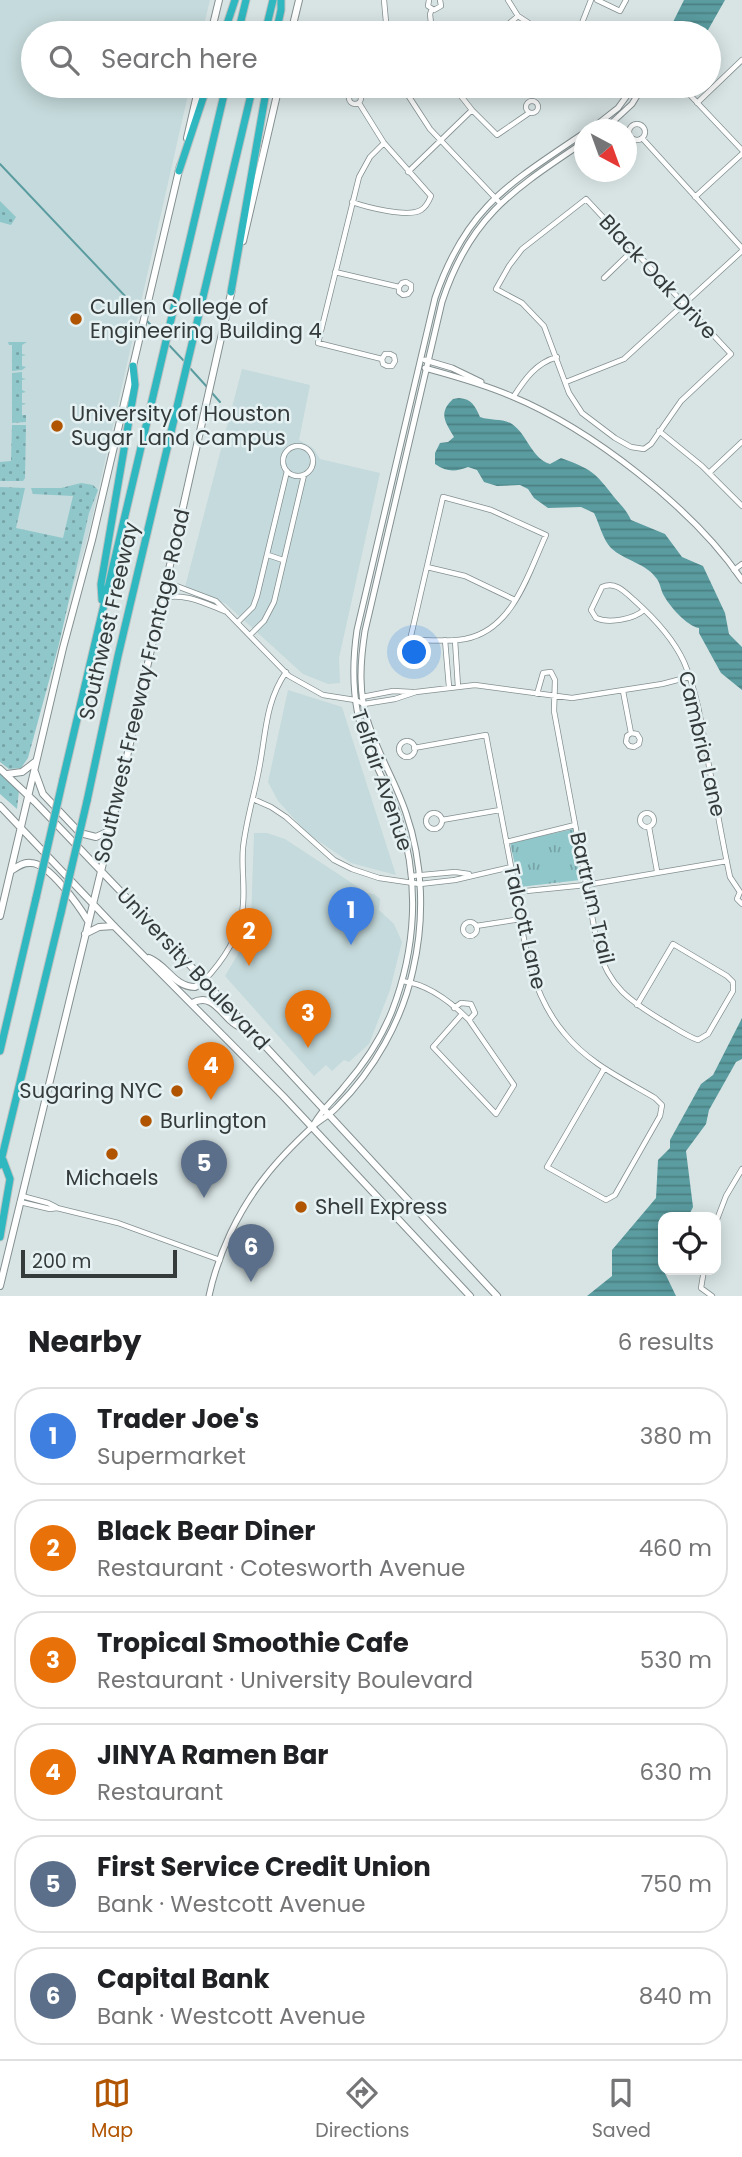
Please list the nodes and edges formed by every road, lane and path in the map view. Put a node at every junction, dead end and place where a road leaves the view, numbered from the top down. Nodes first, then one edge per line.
1 (219, 0) edge
2 (236, 0) edge
3 (246, 0) edge
4 (273, 0) edge
5 (281, 0) edge
6 (299, 0) edge
7 (384, 0) edge
8 (429, 0) edge
9 (440, 0) edge
10 (508, 0) edge
11 (591, 0) edge
12 (597, 0) edge
13 (626, 0) edge
14 (432, 9) junction
15 (518, 16) junction
16 (214, 21) edge
17 (229, 21) edge
18 (241, 21) edge
19 (268, 21) edge
20 (279, 21) edge
21 (295, 21) edge
22 (386, 21) edge
23 (431, 21) edge
24 (512, 21) edge
25 (526, 21) edge
26 (583, 21) edge
27 (742, 60) edge
28 (721, 80) edge
29 (196, 98) edge
30 (203, 98) edge
31 (223, 98) edge
32 (250, 98) edge
33 (265, 98) edge
34 (276, 98) edge
35 (409, 98) edge
36 (462, 98) edge
37 (625, 98) edge
38 (636, 98) edge
39 (691, 98) edge
40 (702, 98) edge
41 (359, 103) dead end
42 (697, 103) junction
43 (472, 110) junction
44 (529, 113) dead end
45 (604, 119) edge
46 (616, 119) edge
47 (642, 138) dead end
48 (574, 140) edge
49 (440, 141) junction
50 (384, 143) junction
51 (574, 149) edge
52 (742, 152) edge
53 (179, 171) junction
54 (408, 172) junction
55 (495, 197) junction
56 (695, 197) junction
57 (352, 202) junction
58 (500, 203) junction
59 (742, 249) edge
60 (634, 250) junction
61 (335, 272) junction
62 (604, 278) dead end
63 (398, 287) dead end
64 (231, 292) junction
65 (684, 305) junction
66 (557, 357) junction
67 (382, 359) dead end
68 (420, 359) junction
69 (428, 361) junction
70 (134, 366) junction
71 (419, 367) junction
72 (426, 368) junction
73 (565, 382) junction
74 (489, 387) junction
75 (514, 397) junction
76 (659, 431) junction
77 (742, 442) edge
78 (287, 471) junction
79 (709, 472) junction
80 (304, 475) junction
81 (742, 506) edge
82 (268, 555) junction
83 (284, 560) junction
84 (742, 564) edge
85 (427, 566) junction
86 (734, 569) junction
87 (741, 577) edge
88 (165, 582) junction
89 (162, 598) junction
90 (515, 600) junction
91 (103, 610) junction
92 (644, 610) junction
93 (228, 613) junction
94 (238, 622) junction
95 (250, 635) junction
96 (445, 640) junction
97 (454, 640) junction
98 (286, 672) junction
99 (690, 677) junction
100 (449, 687) junction
101 (458, 687) junction
102 (623, 691) junction
103 (416, 692) junction
104 (537, 694) junction
105 (363, 696) junction
106 (554, 697) junction
107 (355, 700) junction
108 (364, 704) junction
109 (631, 733) dead end
110 (414, 748) dead end
111 (36, 761) junction
112 (34, 770) junction
113 (3, 771) edge
114 (28, 795) junction
115 (253, 799) junction
116 (0, 806) edge
117 (500, 810) junction
118 (442, 820) dead end
119 (575, 825) junction
120 (649, 827) dead end
121 (21, 828) junction
122 (111, 830) junction
123 (506, 842) junction
124 (727, 861) junction
125 (511, 867) junction
126 (11, 871) junction
127 (101, 871) junction
128 (657, 871) junction
129 (419, 875) junction
130 (473, 875) junction
131 (411, 876) junction
132 (412, 884) junction
133 (420, 884) junction
134 (586, 885) junction
135 (741, 891) edge
136 (516, 892) junction
137 (93, 904) junction
138 (742, 904) edge
139 (0, 916) edge
140 (521, 919) junction
141 (89, 920) junction
142 (114, 926) junction
143 (476, 926) dead end
144 (85, 934) junction
145 (144, 956) junction
146 (402, 981) junction
147 (203, 982) junction
148 (410, 982) junction
149 (192, 1003) junction
150 (637, 1005) junction
151 (454, 1008) junction
152 (462, 1014) junction
153 (469, 1020) junction
154 (252, 1034) junction
155 (0, 1051) edge
156 (604, 1069) junction
157 (325, 1112) junction
158 (312, 1128) junction
159 (1, 1161) edge
160 (742, 1169) edge
161 (20, 1199) junction
162 (720, 1212) edge
163 (0, 1237) edge
164 (220, 1260) junction
165 (703, 1275) edge
166 (0, 1286) edge
167 (494, 1295) edge
168 (209, 1296) edge
169 (470, 1296) edge
170 (712, 1296) edge

1 - 16 main road
2 - 17 highway
3 - 18 highway
4 - 19 highway
5 - 20 highway
6 - 21 main road
7 - 22 street
8 - 14 street
9 - 14 street
10 - 15 street
11 - 26 street
12 - 13 street
14 - 23 street
15 - 24 street
15 - 25 street
27 - 28 street
29 - 53 main road
30 - 53 highway
31 - 91 highway, Southwest Freeway
32 - 159 highway, Southwest Freeway, bridge
33 - 64 highway
34 - 64 main road, Southwest Freeway Frontage Road
35 - 49 street
36 - 43 street
37 - 45 street
38 - 46 street
39 - 42 street
40 - 42 street
41 - 50 street
42 - 52 street
43 - 44 street
43 - 49 street
47 - 56 street
48 - 55 street, Telfair Avenue
49 - 54 street
49 - 55 street
50 - 54 street
50 - 57 street
51 - 58 street, Telfair Avenue
52 - 56 street
53 - 70 main road
54 - 57 street
55 - 58 street
55 - 68 street, Telfair Avenue
56 - 59 street
57 - 61 street
58 - 69 street, Telfair Avenue
59 - 65 street
60 - 62 street
60 - 65 street, Black Oak Drive
60 - 66 street, Black Oak Drive
61 - 63 street
61 - 67 street
64 - 88 main road, Southwest Freeway Frontage Road
65 - 73 street
65 - 76 street, Black Oak Drive
66 - 73 street
66 - 75 street
68 - 69 street
68 - 71 street, Telfair Avenue
69 - 72 street, Telfair Avenue
69 - 74 street
70 - 91 highway
70 - 111 main road
71 - 72 street
71 - 107 street, Telfair Avenue
72 - 74 street
72 - 105 street, Telfair Avenue
73 - 76 street
74 - 75 street
75 - 86 street
76 - 79 street
77 - 79 street
78 - 80 street
78 - 80 street
78 - 82 street
79 - 81 street
80 - 83 street
82 - 83 street
82 - 94 street
83 - 95 street
84 - 86 street
85 - 90 street
85 - 90 street
85 - 96 street
86 - 87 street
88 - 89 main road, Southwest Freeway Frontage Road
88 - 93 street
89 - 93 street
89 - 122 main road, Southwest Freeway Frontage Road
90 - 97 street
91 - 155 highway, Southwest Freeway, bridge
92 - 92 street, Cambria Lane
92 - 99 street, Cambria Lane
93 - 94 street
94 - 95 street
95 - 98 street
96 - 97 street
96 - 100 street
97 - 101 street
98 - 107 street
98 - 115 street
99 - 102 street
99 - 124 street, Cambria Lane
100 - 101 street
100 - 103 street
101 - 104 street
102 - 106 street
102 - 109 street
103 - 105 street
103 - 108 street
104 - 106 street
104 - 106 street, Bartrum Trail
105 - 107 street
105 - 108 street, Telfair Avenue
106 - 119 street, Bartrum Trail
107 - 108 street
107 - 131 street, Telfair Avenue
108 - 129 street, Telfair Avenue
110 - 117 street, Talcott Lane
111 - 112 main road
111 - 113 main road
112 - 114 main road
112 - 122 main road
113 - 114 main road, University Boulevard
114 - 121 main road
114 - 127 main road, University Boulevard
115 - 132 street
115 - 147 street
116 - 121 main road, University Boulevard
117 - 118 street
117 - 123 street, Talcott Lane
119 - 123 street
119 - 134 street, Bartrum Trail
120 - 128 street
121 - 126 main road
121 - 137 main road, University Boulevard
122 - 127 main road, Southwest Freeway Frontage Road
123 - 125 street, Talcott Lane
124 - 128 street
124 - 135 street, Cambria Lane
125 - 130 street
125 - 136 street, Talcott Lane
126 - 139 main road
126 - 141 main road
127 - 137 main road, Southwest Freeway Frontage Road
127 - 147 main road, University Boulevard
128 - 134 street
129 - 130 street
129 - 131 street
129 - 133 street, Telfair Avenue
130 - 133 street
131 - 132 street, Telfair Avenue
132 - 133 street
132 - 146 street, Telfair Avenue
133 - 148 street, Telfair Avenue
134 - 136 street
134 - 150 street, Bartrum Trail
135 - 138 street, Cambria Lane
136 - 140 street, Talcott Lane
137 - 141 main road, Southwest Freeway Frontage Road
137 - 142 main road, University Boulevard
140 - 143 street
140 - 156 street, Talcott Lane
141 - 144 main road, Southwest Freeway Frontage Road
142 - 144 main road
142 - 145 main road, University Boulevard
144 - 161 main road, Southwest Freeway Frontage Road
145 - 147 main road
145 - 149 main road, University Boulevard
146 - 148 street
146 - 157 street, Telfair Avenue
147 - 154 main road, University Boulevard
148 - 151 street
148 - 157 street, Telfair Avenue
149 - 154 main road
149 - 158 main road, University Boulevard
150 - 150 street, Bartrum Trail
151 - 152 street
151 - 153 street
152 - 153 street
152 - 153 street
154 - 157 main road, University Boulevard
156 - 156 street, Talcott Lane
157 - 158 street, Telfair Avenue
157 - 167 main road, University Boulevard
158 - 164 street, Telfair Avenue
158 - 169 main road, University Boulevard
159 - 163 highway
160 - 162 street
161 - 164 street
161 - 166 main road, Southwest Freeway Frontage Road
164 - 168 street, Telfair Avenue
165 - 170 street

